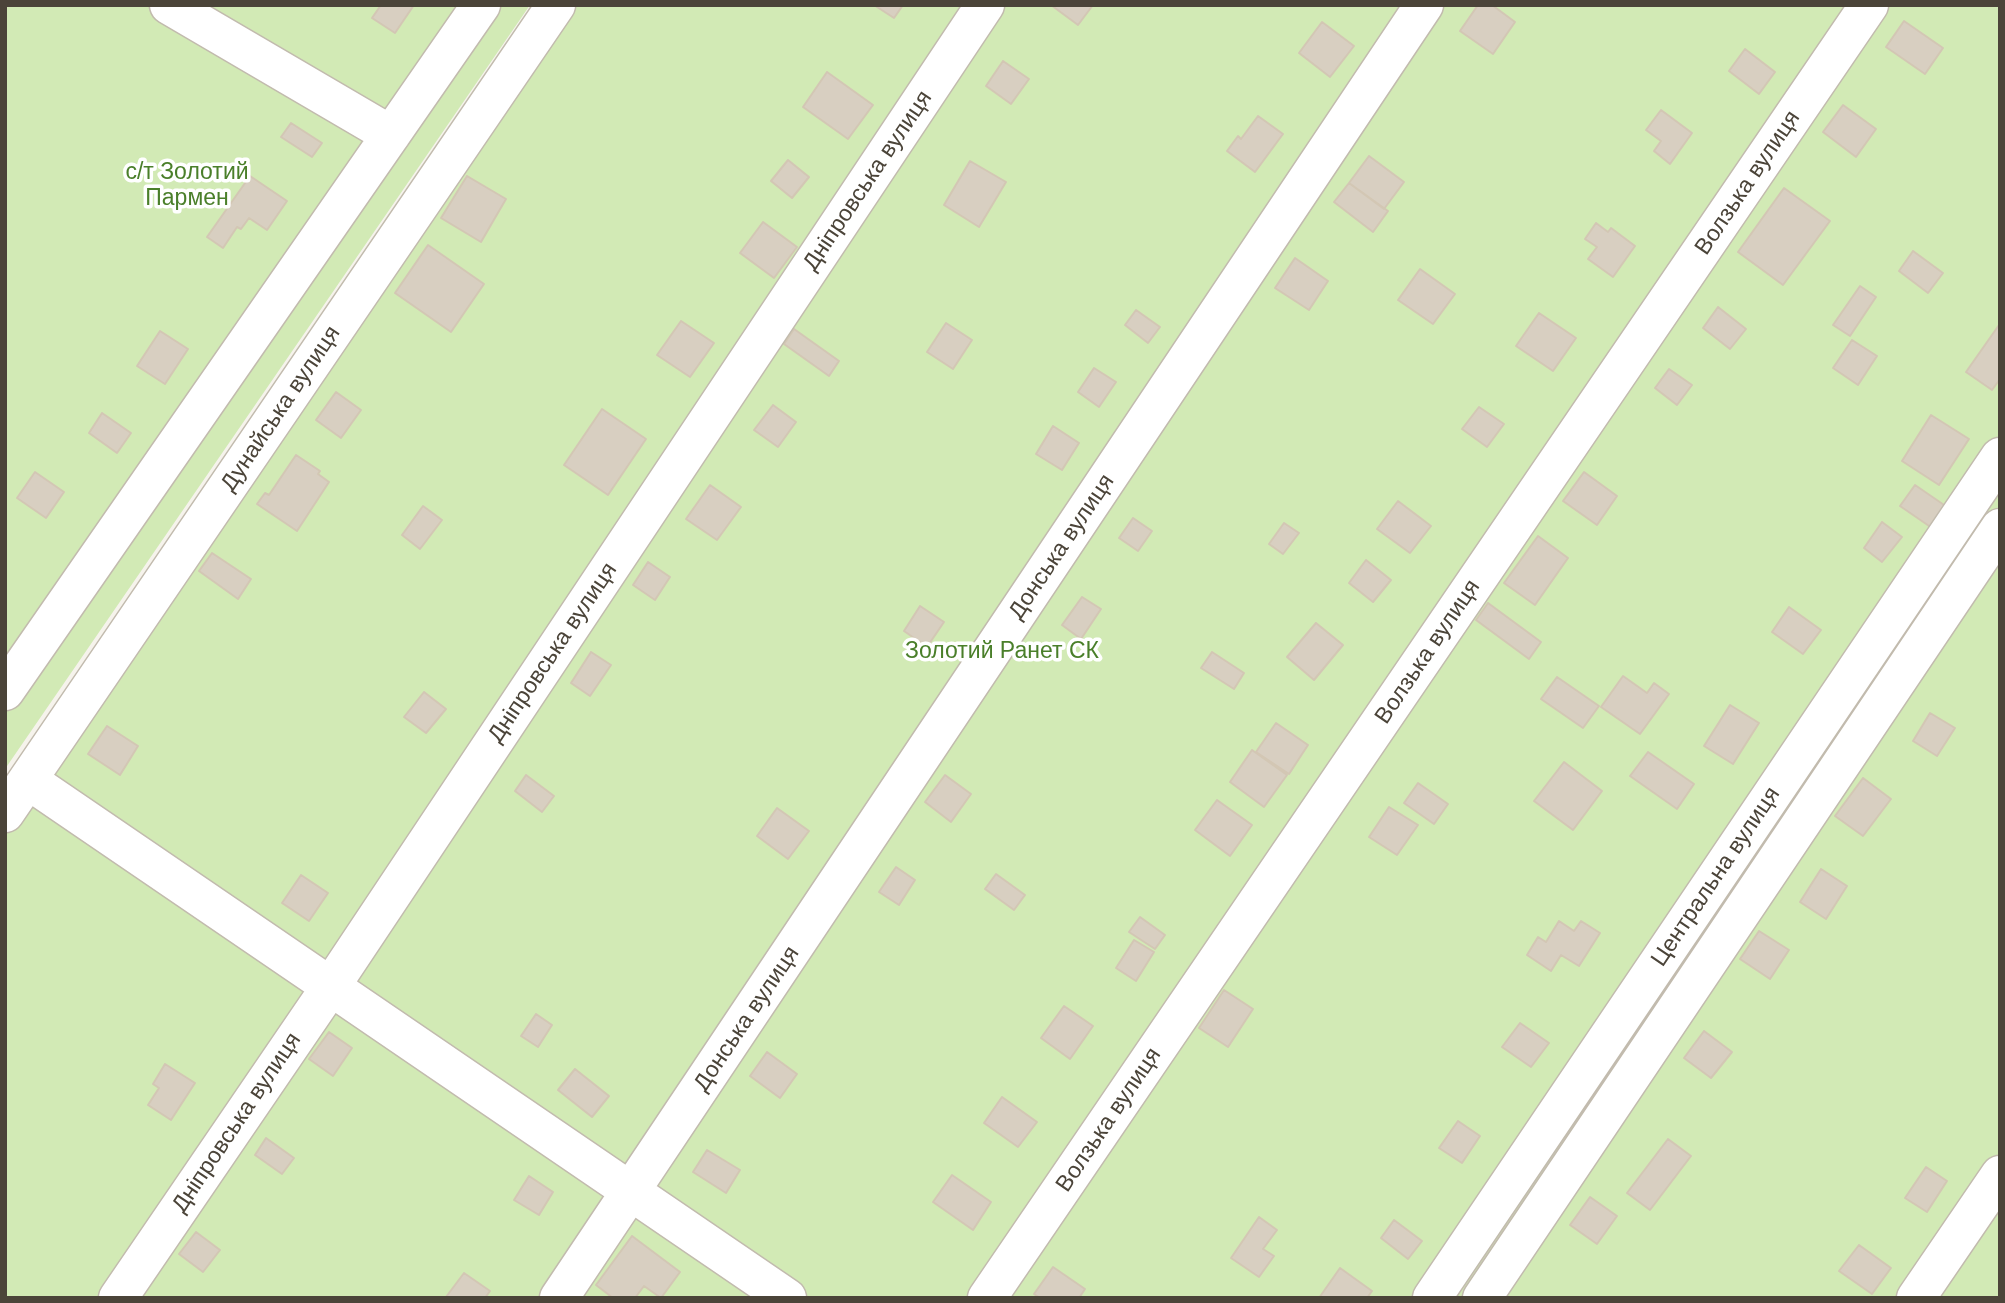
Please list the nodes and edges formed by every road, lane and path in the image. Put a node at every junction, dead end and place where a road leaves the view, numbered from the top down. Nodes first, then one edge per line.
1 (169, 5) edge
2 (481, 5) edge
3 (556, 5) edge
4 (985, 5) edge
5 (1424, 5) edge
6 (1869, 5) edge
7 (391, 135) junction
8 (2000, 457) edge
9 (2000, 528) edge
10 (5, 691) edge
11 (28, 780) junction
12 (5, 813) edge
13 (331, 986) junction
14 (2000, 1175) edge
15 (632, 1192) junction
16 (118, 1298) edge
17 (559, 1298) edge
18 (788, 1298) edge
19 (987, 1298) edge
20 (1432, 1298) edge
21 (1482, 1298) edge
22 (1916, 1298) edge

1 - 7 street
2 - 7 street
3 - 11 street, Дунайська вулиця
4 - 13 street, Дніпровська вулиця
5 - 15 street, Донська вулиця
6 - 19 street, Волзька вулиця
7 - 10 street
8 - 20 street, Центральна вулиця
9 - 21 street, Центральна вулиця
11 - 12 street, Дунайська вулиця
11 - 13 street
13 - 15 street
13 - 16 street, Дніпровська вулиця
14 - 22 street
15 - 17 street, Донська вулиця
15 - 18 street

